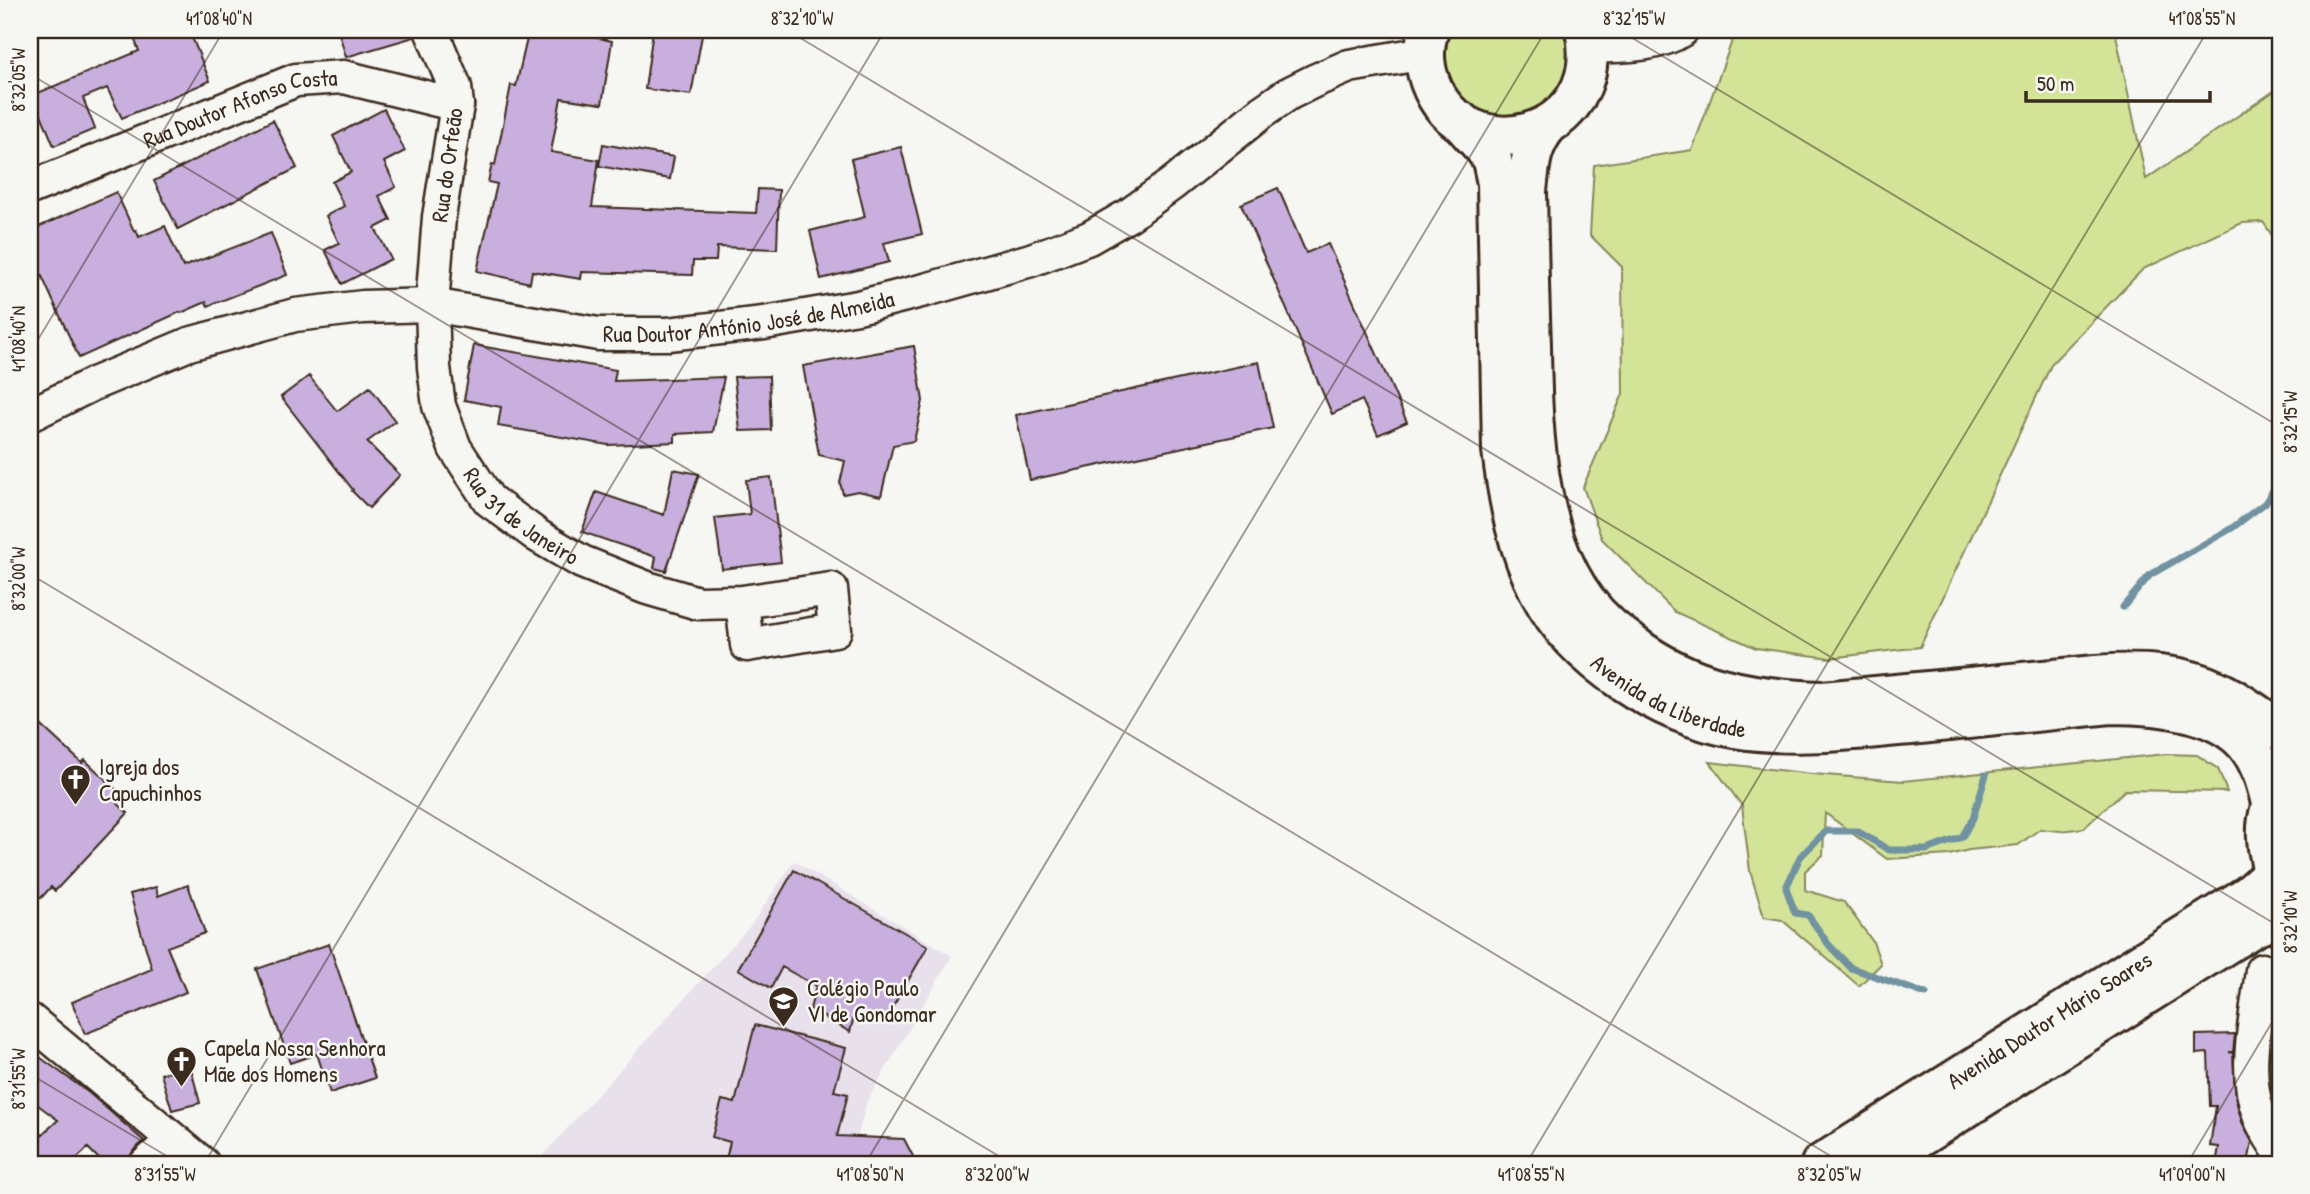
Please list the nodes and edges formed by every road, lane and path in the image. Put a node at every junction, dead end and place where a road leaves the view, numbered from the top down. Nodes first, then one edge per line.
1 (431, 30) edge
2 (1682, 30) edge
3 (1587, 38) edge
4 (1427, 41) edge
5 (457, 105) junction
6 (1459, 120) junction
7 (1547, 126) junction
8 (30, 188) edge
9 (432, 305) junction
10 (30, 415) edge
11 (742, 602) dead end
12 (2280, 730) edge
13 (2276, 797) edge
14 (2276, 877) edge
15 (2280, 917) edge
16 (2262, 970) dead end
17 (30, 1020) edge
18 (173, 1140) junction
19 (2280, 1152) edge
20 (146, 1164) edge
21 (203, 1164) edge
22 (1821, 1164) edge
23 (1877, 1164) edge

1 - 5 street, Rua do Orfeão
2 - 3 street
3 - 7 main road
4 - 6 main road, Avenida da Liberdade
4 - 9 street, Rua Doutor António José de Almeida
5 - 8 street, Rua Doutor Afonso Costa
5 - 9 street, Rua do Orfeão
6 - 7 main road
6 - 13 main road, Avenida da Liberdade
7 - 12 main road, Avenida da Liberdade
9 - 10 street, Rua Doutor António José de Almeida
9 - 11 street, Rua 31 de Janeiro
13 - 14 main road, Avenida Doutor Mário Soares
14 - 22 main road, Avenida Doutor Mário Soares
15 - 23 main road, Avenida Doutor Mário Soares
16 - 19 street
17 - 18 street
18 - 20 street
18 - 21 street

